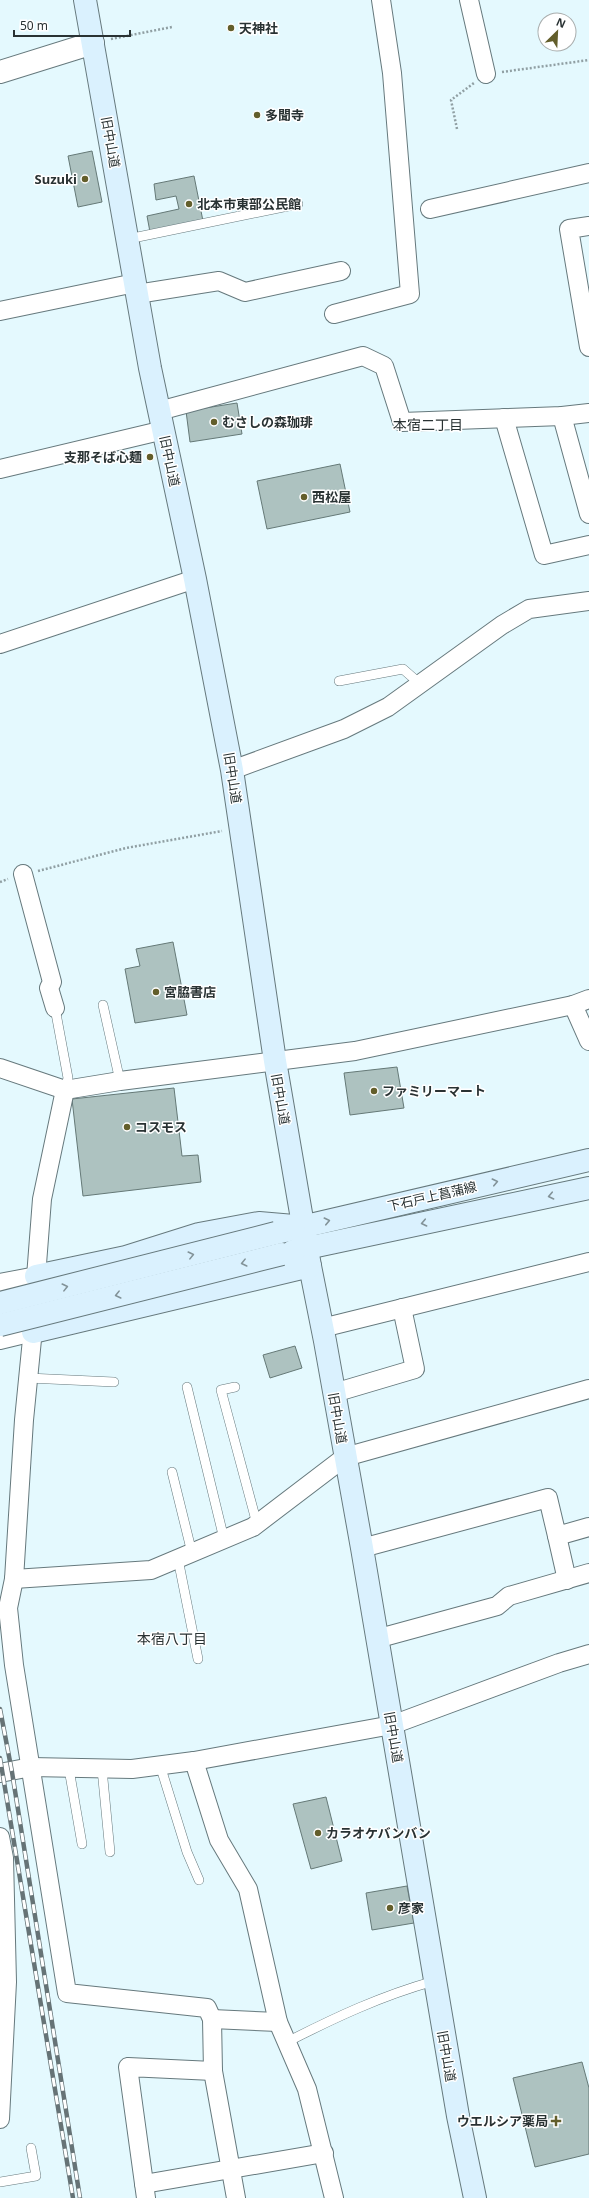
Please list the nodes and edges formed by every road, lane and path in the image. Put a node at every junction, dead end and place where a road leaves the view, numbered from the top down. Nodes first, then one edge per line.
1 (85, 0) edge
2 (381, 0) edge
3 (469, 0) edge
4 (172, 27) dead end
5 (93, 43) junction
6 (589, 60) edge
7 (0, 72) edge
8 (486, 74) junction
9 (457, 129) dead end
10 (589, 173) edge
11 (298, 204) dead end
12 (430, 209) dead end
13 (589, 226) edge
14 (128, 239) junction
15 (341, 271) dead end
16 (136, 289) junction
17 (0, 311) edge
18 (334, 314) dead end
19 (589, 347) edge
20 (589, 413) edge
21 (562, 416) junction
22 (504, 418) junction
23 (161, 421) junction
24 (0, 468) edge
25 (589, 514) edge
26 (589, 545) edge
27 (195, 579) junction
28 (589, 601) edge
29 (0, 644) edge
30 (339, 681) dead end
31 (419, 683) junction
32 (232, 770) junction
33 (240, 828) junction
34 (23, 874) junction
35 (0, 882) edge
36 (581, 1002) edge
37 (103, 1005) dead end
38 (55, 1008) joint
39 (589, 1041) edge
40 (275, 1061) junction
41 (0, 1068) edge
42 (120, 1081) junction
43 (65, 1090) junction
44 (589, 1160) edge
45 (589, 1188) edge
46 (306, 1247) junction
47 (589, 1262) edge
48 (36, 1276) junction
49 (0, 1283) edge
50 (0, 1303) edge
51 (402, 1308) junction
52 (0, 1325) edge
53 (322, 1328) junction
54 (33, 1332) junction
55 (0, 1340) edge
56 (28, 1378) junction
57 (114, 1382) dead end
58 (187, 1387) dead end
59 (235, 1387) dead end
60 (589, 1389) edge
61 (334, 1393) junction
62 (345, 1457) junction
63 (172, 1472) dead end
64 (257, 1524) junction
65 (589, 1527) edge
66 (557, 1536) junction
67 (224, 1539) junction
68 (362, 1548) junction
69 (185, 1556) junction
70 (589, 1573) edge
71 (14, 1579) junction
72 (567, 1580) junction
73 (376, 1639) junction
74 (589, 1654) edge
75 (198, 1659) dead end
76 (392, 1725) junction
77 (194, 1761) junction
78 (160, 1765) junction
79 (31, 1767) junction
80 (69, 1769) junction
81 (102, 1769) junction
82 (0, 1773) edge
83 (0, 1837) edge
84 (82, 1844) dead end
85 (110, 1852) dead end
86 (200, 1880) dead end
87 (434, 1981) junction
88 (212, 2019) junction
89 (278, 2022) junction
90 (287, 2042) junction
91 (213, 2071) junction
92 (0, 2112) edge
93 (31, 2148) dead end
94 (324, 2153) junction
95 (231, 2170) junction
96 (0, 2182) edge
97 (145, 2191) edge
98 (236, 2198) edge
99 (334, 2198) edge
100 (475, 2198) edge

1 - 5 main road, 旧中山道
2 - 18 street
3 - 8 street
4 - 5 path
5 - 7 street
5 - 14 main road, 旧中山道
6 - 8 path
8 - 9 path
10 - 12 street
11 - 14 lane
13 - 19 street
14 - 16 main road, 旧中山道
15 - 16 street
16 - 17 street
16 - 23 main road, 旧中山道
20 - 21 street
21 - 22 street
21 - 25 street
22 - 23 street
22 - 26 street
23 - 24 street
23 - 27 main road, 旧中山道
27 - 29 street
27 - 32 main road, 旧中山道
28 - 31 street
30 - 31 lane
31 - 32 street
32 - 33 main road, 旧中山道
33 - 34 path
33 - 40 main road, 旧中山道
34 - 35 path
34 - 38 street
36 - 39 street
36 - 40 street
37 - 42 lane
38 - 43 lane
40 - 42 street
40 - 46 main road, 旧中山道
41 - 43 street
42 - 43 street
43 - 48 street
46 -> 44 main road, 下石戸上菖蒲線
45 -> 46 main road, 下石戸上菖蒲線
46 - 48 main road
50 -> 46 main road, 下石戸上菖蒲線, bridge
46 -> 52 main road, 下石戸上菖蒲線, bridge
46 - 53 main road, 旧中山道
46 - 54 main road
47 - 51 street
48 - 49 street
48 - 54 street
51 - 53 street
51 - 61 street
53 - 61 main road, 旧中山道
54 - 55 street
54 - 56 street
56 - 57 lane
56 - 71 street
58 - 67 lane
59 - 64 lane
60 - 62 street
61 - 62 main road, 旧中山道
62 - 64 street
62 - 68 main road, 旧中山道
63 - 69 lane
64 - 67 street
65 - 66 street
66 - 68 street
66 - 72 street
67 - 69 street
68 - 73 main road, 旧中山道
69 - 71 street
69 - 75 lane
70 - 72 street
71 - 79 street
72 - 73 street
73 - 76 main road, 旧中山道
74 - 76 street
76 - 77 street
76 - 87 main road, 旧中山道
77 - 78 street
77 - 89 street
78 - 81 street
78 - 86 lane
79 - 80 street
79 - 82 street
79 - 88 street
80 - 81 street
80 - 84 lane
81 - 85 lane
83 - 92 street
87 - 90 lane
87 - 100 main road, 旧中山道
88 - 89 street
88 - 91 street
89 - 90 street
90 - 94 street
91 - 95 street
91 - 97 street
93 - 96 lane
94 - 95 street
94 - 99 street
95 - 97 street
95 - 98 street

